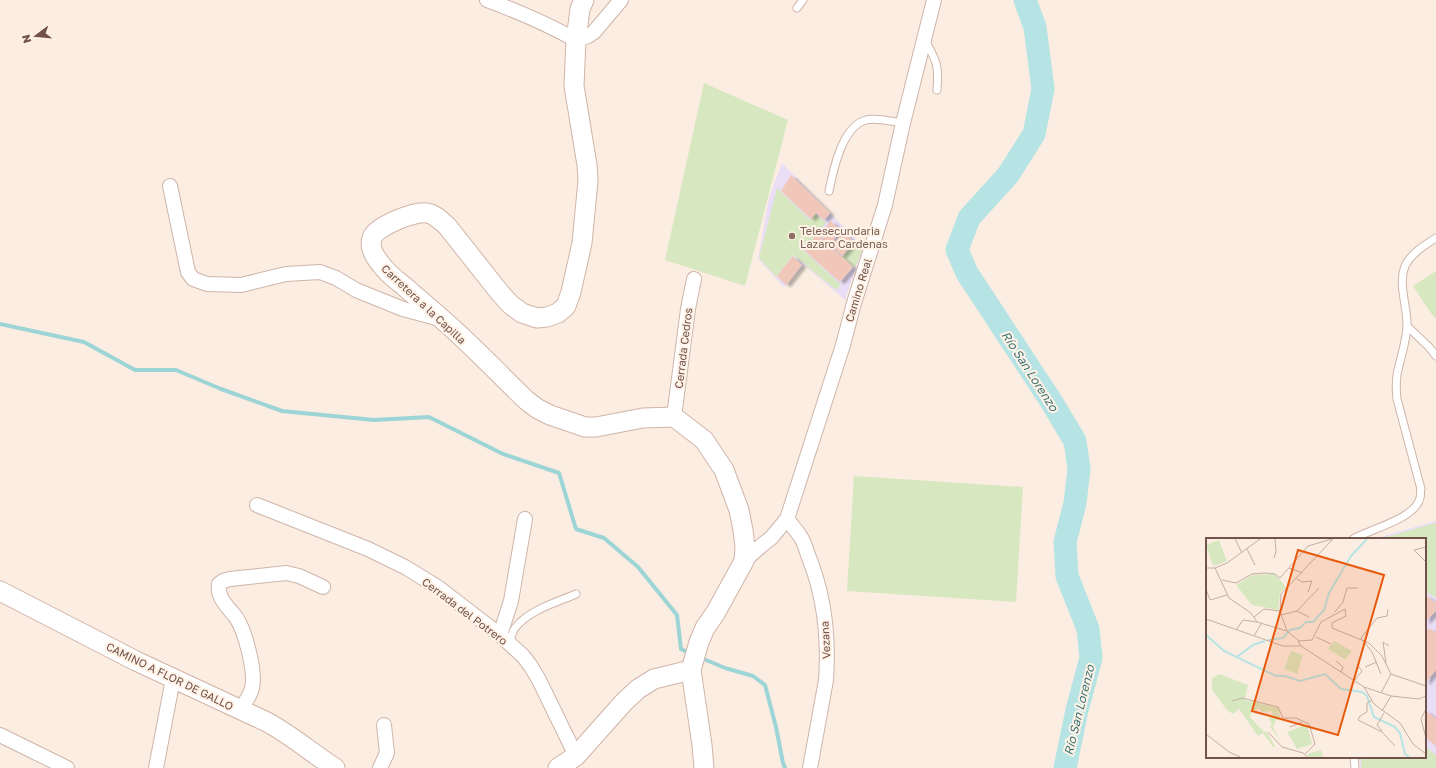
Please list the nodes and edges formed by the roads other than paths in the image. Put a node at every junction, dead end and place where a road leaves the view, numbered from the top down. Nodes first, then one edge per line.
1 (486, 0) edge
2 (584, 0) edge
3 (621, 0) edge
4 (803, 0) edge
5 (934, 0) edge
6 (797, 8) dead end
7 (924, 38) junction
8 (576, 40) junction
9 (937, 90) dead end
10 (903, 123) junction
11 (170, 186) dead end
12 (829, 191) dead end
13 (1436, 238) edge
14 (694, 279) dead end
15 (444, 321) junction
16 (1407, 326) junction
17 (1436, 356) edge
18 (674, 417) junction
19 (257, 505) dead end
20 (525, 519) dead end
21 (787, 519) junction
22 (1355, 538) edge
23 (744, 561) junction
24 (322, 587) dead end
25 (0, 591) edge
26 (576, 594) dead end
27 (505, 639) junction
28 (692, 666) junction
29 (174, 679) junction
30 (240, 710) junction
31 (384, 725) dead end
32 (0, 735) edge
33 (576, 756) junction
34 (1354, 758) edge
35 (67, 768) edge
36 (156, 768) edge
37 (335, 768) edge
38 (380, 768) edge
39 (558, 768) edge
40 (704, 768) edge
41 (810, 768) edge
42 (1355, 768) edge

1 - 8 street
2 - 8 street, Carretera a la Capilla
3 - 8 street
4 - 6 lane
5 - 7 street, Camino Real
7 - 9 lane
7 - 10 street, Camino Real
8 - 15 street, Carretera a la Capilla
10 - 12 lane
10 - 21 street, Camino Real
11 - 15 street
13 - 16 lane
14 - 18 street, Cerrada Cedros
15 - 18 street, Carretera a la Capilla
16 - 17 lane
16 - 22 lane
18 - 23 street
19 - 27 street, Cerrada del Potrero
20 - 27 street
21 - 23 street, Camino Real
21 - 41 street, Vezana
23 - 28 street
24 - 30 street
25 - 29 street, CAMINO A FLOR DE GALLO
26 - 27 lane
27 - 33 street, Cerrada del Potrero
28 - 33 street
28 - 40 street
29 - 30 street, CAMINO A FLOR DE GALLO
29 - 36 street
30 - 37 street, CAMINO A FLOR DE GALLO
31 - 38 street
32 - 35 street
33 - 39 street
34 - 42 lane

